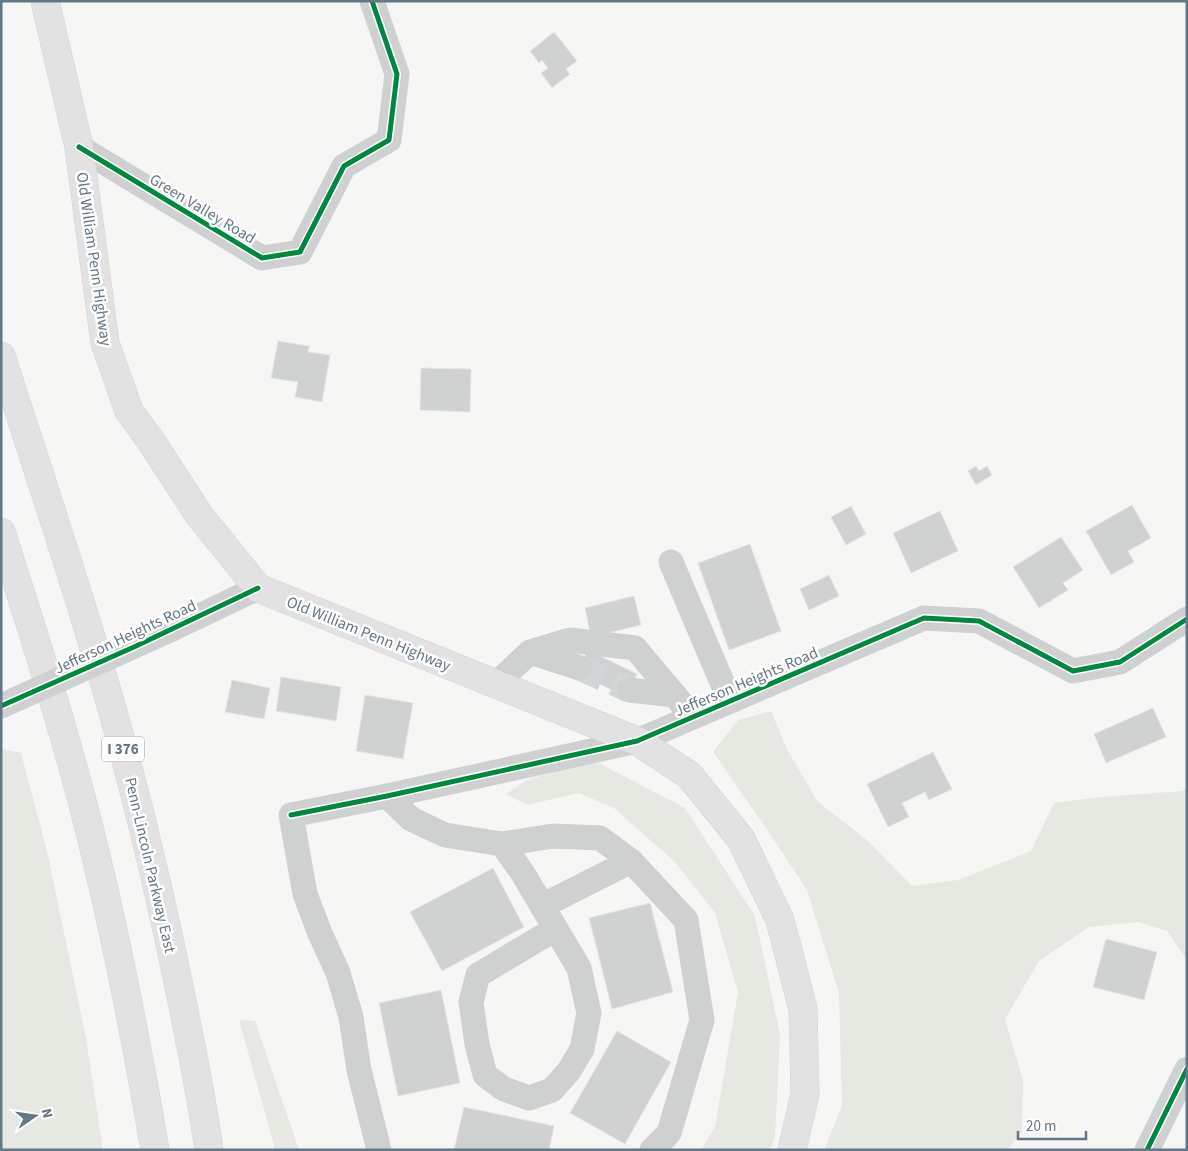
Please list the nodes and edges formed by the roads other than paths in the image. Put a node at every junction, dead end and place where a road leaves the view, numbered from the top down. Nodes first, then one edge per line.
1 (45, 1) edge
2 (372, 1) edge
3 (79, 147) junction
4 (1, 356) edge
5 (1, 532) edge
6 (671, 562) dead end
7 (258, 588) junction
8 (1187, 619) edge
9 (530, 652) junction
10 (580, 668) tunnel mouth
11 (496, 684) junction
12 (629, 690) tunnel mouth
13 (675, 695) junction
14 (730, 701) junction
15 (1, 706) edge
16 (693, 717) junction
17 (636, 741) junction
18 (387, 796) junction
19 (502, 844) junction
20 (631, 861) junction
21 (542, 906) junction
22 (555, 929) junction
23 (1187, 1069) edge
24 (156, 1150) edge
25 (210, 1150) edge
26 (379, 1150) edge
27 (652, 1150) edge
28 (792, 1150) edge
29 (1147, 1150) edge

1 - 3 main road, Old William Penn Highway
2 - 3 street, Green Valley Road
3 - 7 main road, Old William Penn Highway
4 - 25 main road, Penn-Lincoln Parkway East / I 376
5 - 24 main road
6 - 14 street
7 - 11 main road, Old William Penn Highway
7 - 15 street, Jefferson Heights Road, bridge
8 - 14 street, Jefferson Heights Road
9 - 10 street
9 - 11 street
9 - 13 street
11 - 17 main road, Old William Penn Highway
12 - 13 street
13 - 16 street
14 - 16 street, Jefferson Heights Road
16 - 17 street, Jefferson Heights Road
17 - 18 street, Jefferson Heights Road
17 - 28 main road, Old William Penn Highway
18 - 19 street
18 - 26 street, Jefferson Heights Road
19 - 20 street
19 - 21 street
20 - 21 street
20 - 27 street
21 - 22 street
22 - 22 street
23 - 29 street

